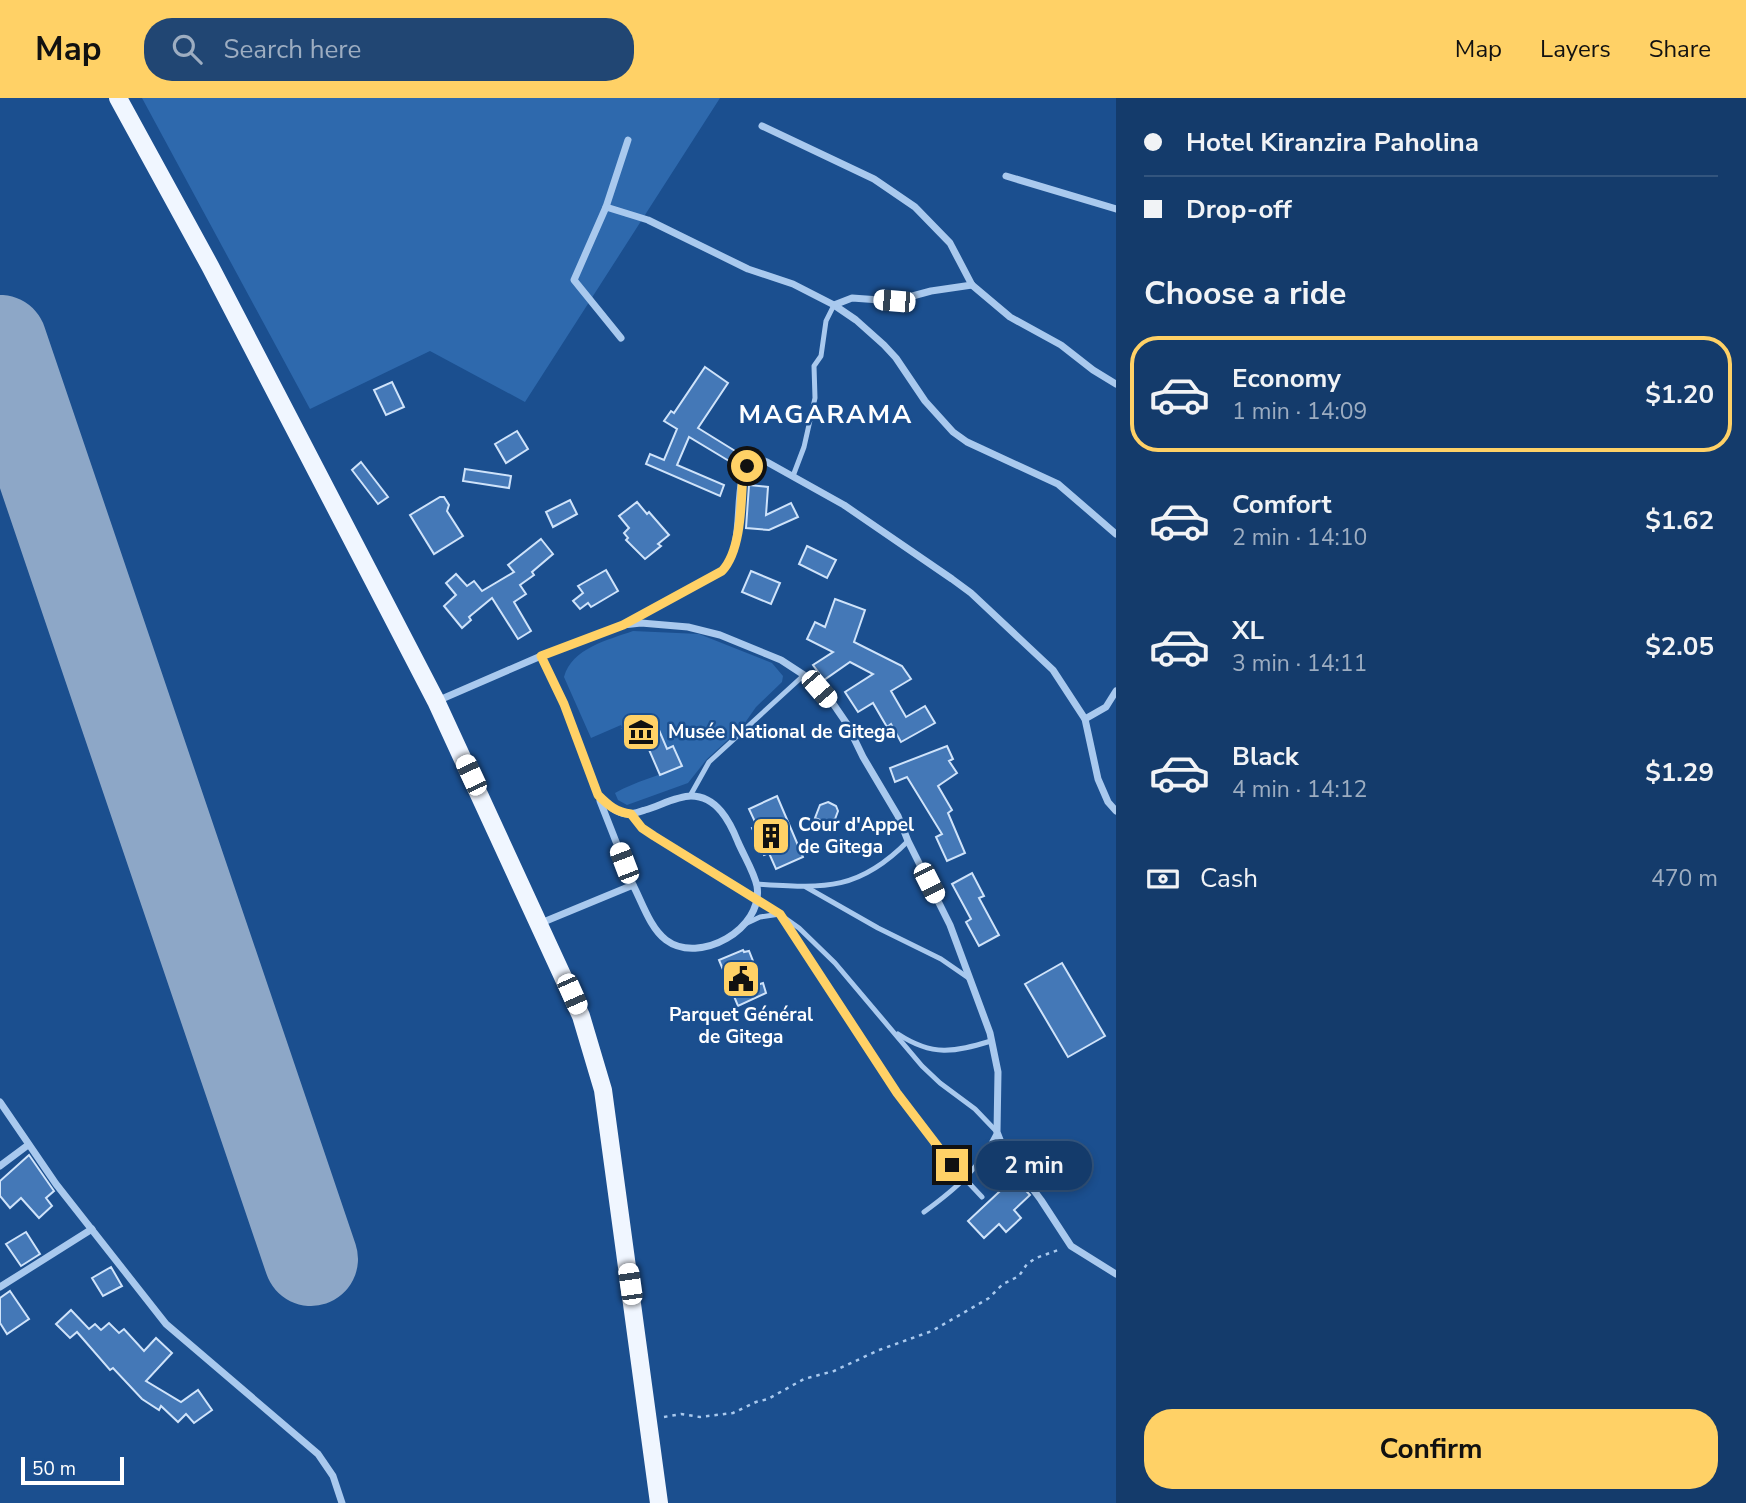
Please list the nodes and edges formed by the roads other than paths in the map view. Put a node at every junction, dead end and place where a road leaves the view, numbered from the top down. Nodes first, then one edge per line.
1 (118, 98) edge
2 (762, 125) dead end
3 (628, 140) dead end
4 (1006, 176) dead end
5 (606, 207) junction
6 (1116, 209) edge
7 (972, 285) junction
8 (834, 305) junction
9 (621, 338) dead end
10 (1116, 384) edge
11 (793, 476) junction
12 (1116, 534) edge
13 (623, 625) junction
14 (541, 656) junction
15 (804, 676) junction
16 (1116, 691) edge
17 (436, 701) junction
18 (1086, 719) junction
19 (598, 795) junction
20 (690, 796) junction
21 (1116, 811) edge
22 (631, 814) junction
23 (908, 841) junction
24 (757, 884) junction
25 (633, 885) junction
26 (806, 887) junction
27 (758, 899) junction
28 (780, 914) junction
29 (540, 924) junction
30 (746, 924) junction
31 (970, 979) junction
32 (891, 1030) junction
33 (991, 1041) junction
34 (0, 1102) edge
35 (997, 1132) junction
36 (28, 1145) junction
37 (0, 1166) edge
38 (965, 1179) junction
39 (982, 1197) dead end
40 (924, 1212) dead end
41 (92, 1229) junction
42 (1116, 1274) edge
43 (0, 1287) edge
44 (340, 1502) edge
45 (659, 1503) edge

1 - 17 main road
2 - 7 street
3 - 5 street
4 - 6 street
5 - 8 street
5 - 9 street
7 - 8 street
7 - 10 street
8 - 11 lane
8 - 12 street
11 - 13 street
11 - 18 street
13 - 14 street
13 - 15 street
14 - 17 street
14 - 19 street
15 - 20 lane
15 - 23 street
16 - 18 street
17 - 29 main road
18 - 21 street
19 - 22 street
19 - 25 street
20 - 22 street
20 - 24 street
22 - 27 lane
23 - 26 lane
23 - 31 street
24 - 26 lane
24 - 27 street
25 - 29 street
25 - 30 street
26 - 31 lane
27 - 28 lane
27 - 30 street
28 - 30 lane
28 - 32 lane
28 - 38 lane
29 - 45 main road
31 - 33 street
32 - 33 lane
32 - 35 lane
33 - 35 street
34 - 36 street
35 - 38 lane
35 - 42 street
36 - 37 street
36 - 41 street
38 - 39 lane
38 - 40 lane
41 - 43 street
41 - 44 street

